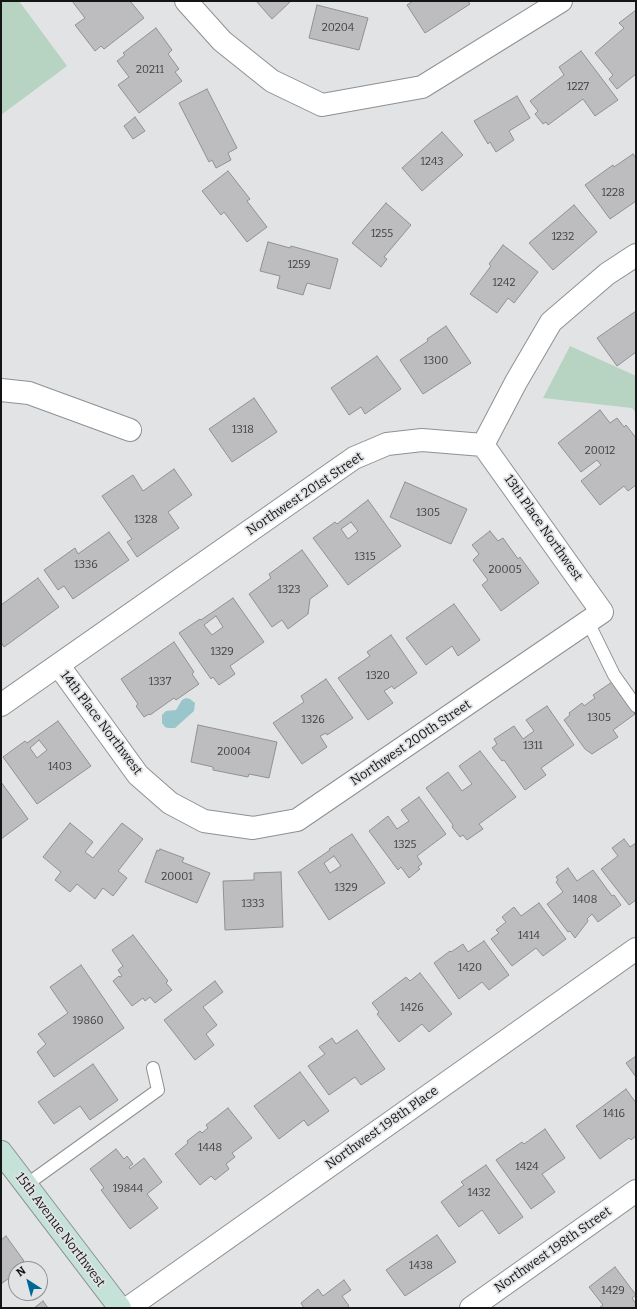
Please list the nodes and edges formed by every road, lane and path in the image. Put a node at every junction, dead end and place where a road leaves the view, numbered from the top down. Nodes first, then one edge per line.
1 (186, 1) edge
2 (549, 4) edge
3 (636, 255) edge
4 (1, 390) edge
5 (130, 430) dead end
6 (483, 445) junction
7 (595, 617) junction
8 (58, 666) junction
9 (1, 706) edge
10 (636, 706) edge
11 (204, 821) joint
12 (636, 949) edge
13 (153, 1068) dead end
14 (1, 1152) edge
15 (26, 1185) junction
16 (636, 1191) edge
17 (120, 1308) edge
18 (128, 1308) edge
19 (471, 1308) edge

1 - 2 street
3 - 6 street
4 - 5 street
6 - 7 street, 13th Place Northwest
6 - 8 street, Northwest 201st Street
7 - 10 lane
7 - 11 street, Northwest 200th Street
8 - 9 street, Northwest 201st Street
8 - 11 street, 14th Place Northwest
12 - 18 street, Northwest 198th Place
13 - 15 lane
14 - 15 street, 15th Avenue Northwest
15 - 17 street, 15th Avenue Northwest
16 - 19 street, Northwest 198th Street

